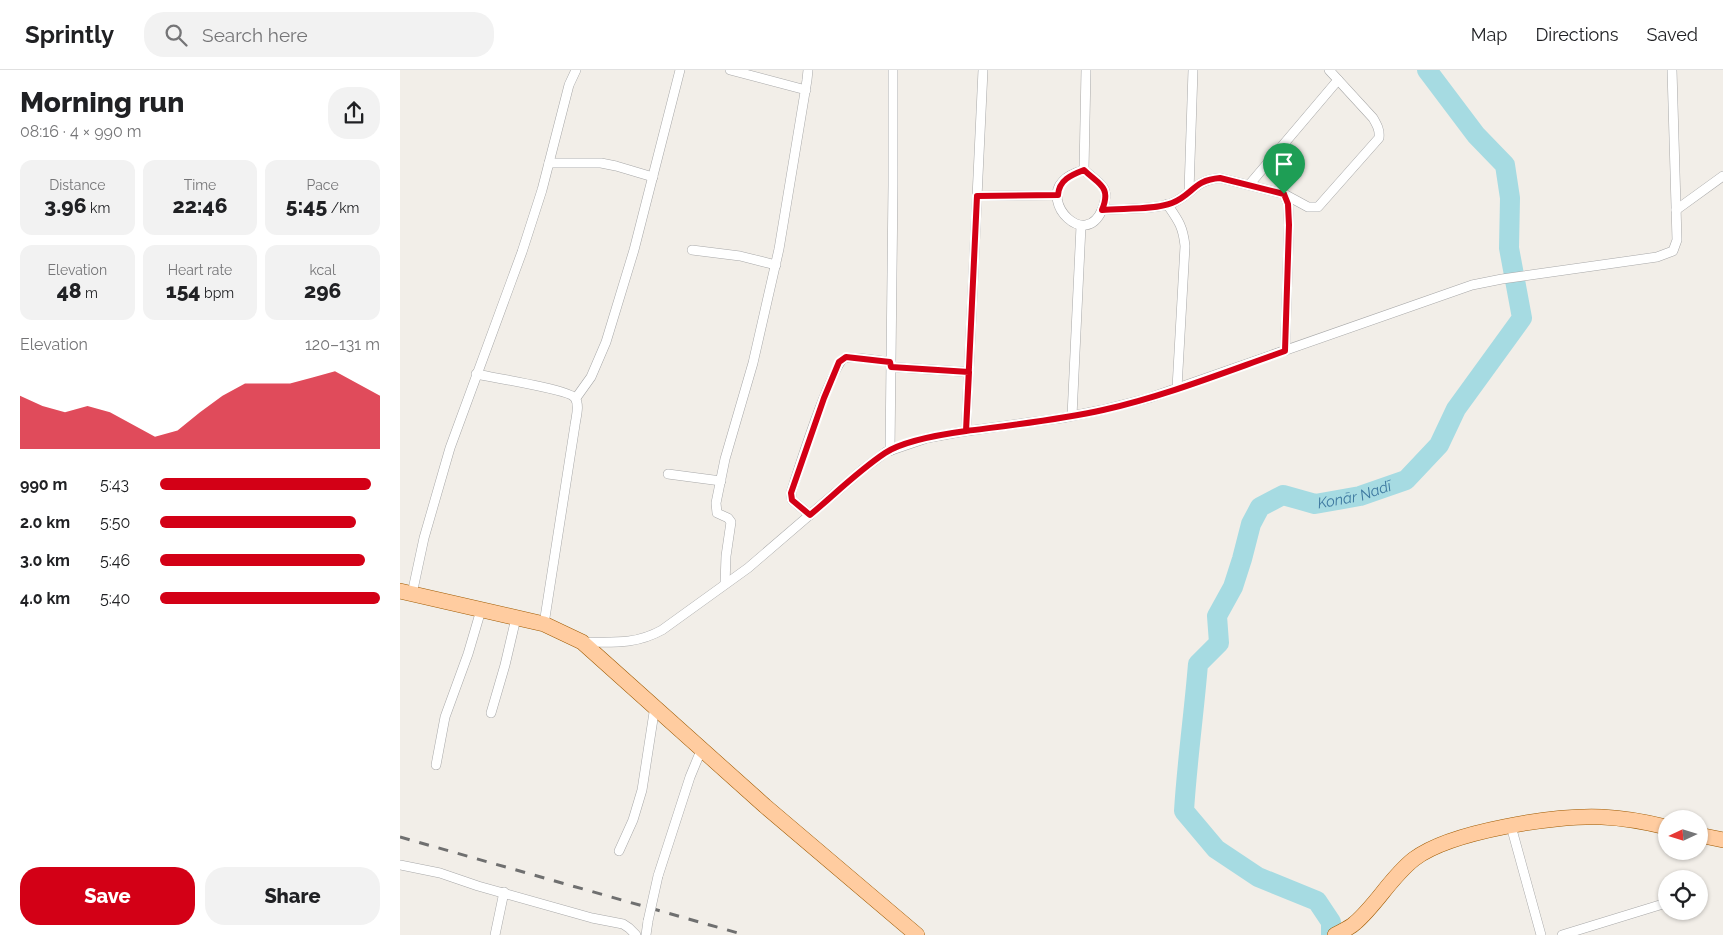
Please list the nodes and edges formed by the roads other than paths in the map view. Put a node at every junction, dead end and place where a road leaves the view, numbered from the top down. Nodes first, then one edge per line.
1 (576, 70) edge
2 (680, 70) edge
3 (730, 70) edge
4 (808, 70) edge
5 (893, 70) edge
6 (983, 70) edge
7 (1086, 70) edge
8 (1193, 70) edge
9 (1329, 70) edge
10 (1672, 70) edge
11 (1338, 80) junction
12 (806, 90) junction
13 (549, 163) junction
14 (1084, 170) junction
15 (1723, 176) edge
16 (653, 177) junction
17 (1249, 185) junction
18 (1189, 191) junction
19 (1284, 194) junction
20 (1058, 195) junction
21 (977, 196) junction
22 (1167, 204) junction
23 (1102, 210) junction
24 (1676, 210) junction
25 (1081, 226) junction
26 (692, 250) dead end
27 (776, 265) junction
28 (1285, 351) junction
29 (891, 364) junction
30 (969, 372) junction
31 (476, 374) junction
32 (1177, 388) junction
33 (576, 398) junction
34 (1072, 416) junction
35 (966, 431) junction
36 (890, 451) junction
37 (668, 474) dead end
38 (721, 481) junction
39 (810, 515) junction
40 (725, 584) junction
41 (406, 592) edge
42 (481, 610) junction
43 (516, 618) junction
44 (544, 624) junction
45 (582, 642) junction
46 (655, 706) junction
47 (491, 713) dead end
48 (702, 748) junction
49 (436, 765) dead end
50 (1511, 826) junction
51 (1658, 826) edge
52 (1708, 837) edge
53 (1723, 840) edge
54 (619, 851) dead end
55 (400, 865) edge
56 (504, 892) junction
57 (1658, 906) edge
58 (495, 935) edge
59 (636, 935) edge
60 (646, 935) edge
61 (918, 935) edge
62 (1335, 935) edge
63 (1541, 935) edge
64 (1562, 935) edge

1 - 13 street
2 - 16 street
3 - 12 street
4 - 12 street
5 - 29 street
6 - 21 street
7 - 14 street
8 - 18 street
9 - 11 street
10 - 24 street
11 - 17 street
11 - 19 street
12 - 27 street
13 - 16 street
13 - 31 street
14 - 20 street
14 - 23 street
15 - 24 street
16 - 33 street
17 - 18 street
17 - 19 street
18 - 22 street
19 - 28 street
20 - 21 street
20 - 25 street
21 - 30 street
22 - 23 street
22 - 32 street
23 - 25 street
24 - 28 street
25 - 34 street
26 - 27 street
27 - 38 street
28 - 32 street
29 - 30 street
29 - 36 street
29 - 39 street
30 - 35 street
31 - 33 street
31 - 41 street
32 - 34 street
33 - 44 street
34 - 35 street
35 - 36 street
36 - 39 street
37 - 38 street
38 - 40 street
39 - 40 street
40 - 45 street
41 - 42 main road
42 - 43 main road
42 - 49 street
43 - 44 main road
43 - 47 street
44 - 45 main road
45 - 46 main road
46 - 48 main road
46 - 54 street
48 - 60 street, bridge
48 - 61 main road
50 - 51 main road
50 - 62 main road
50 - 63 street
52 - 53 main road
55 - 56 street
56 - 58 street
56 - 59 street
57 - 64 street

